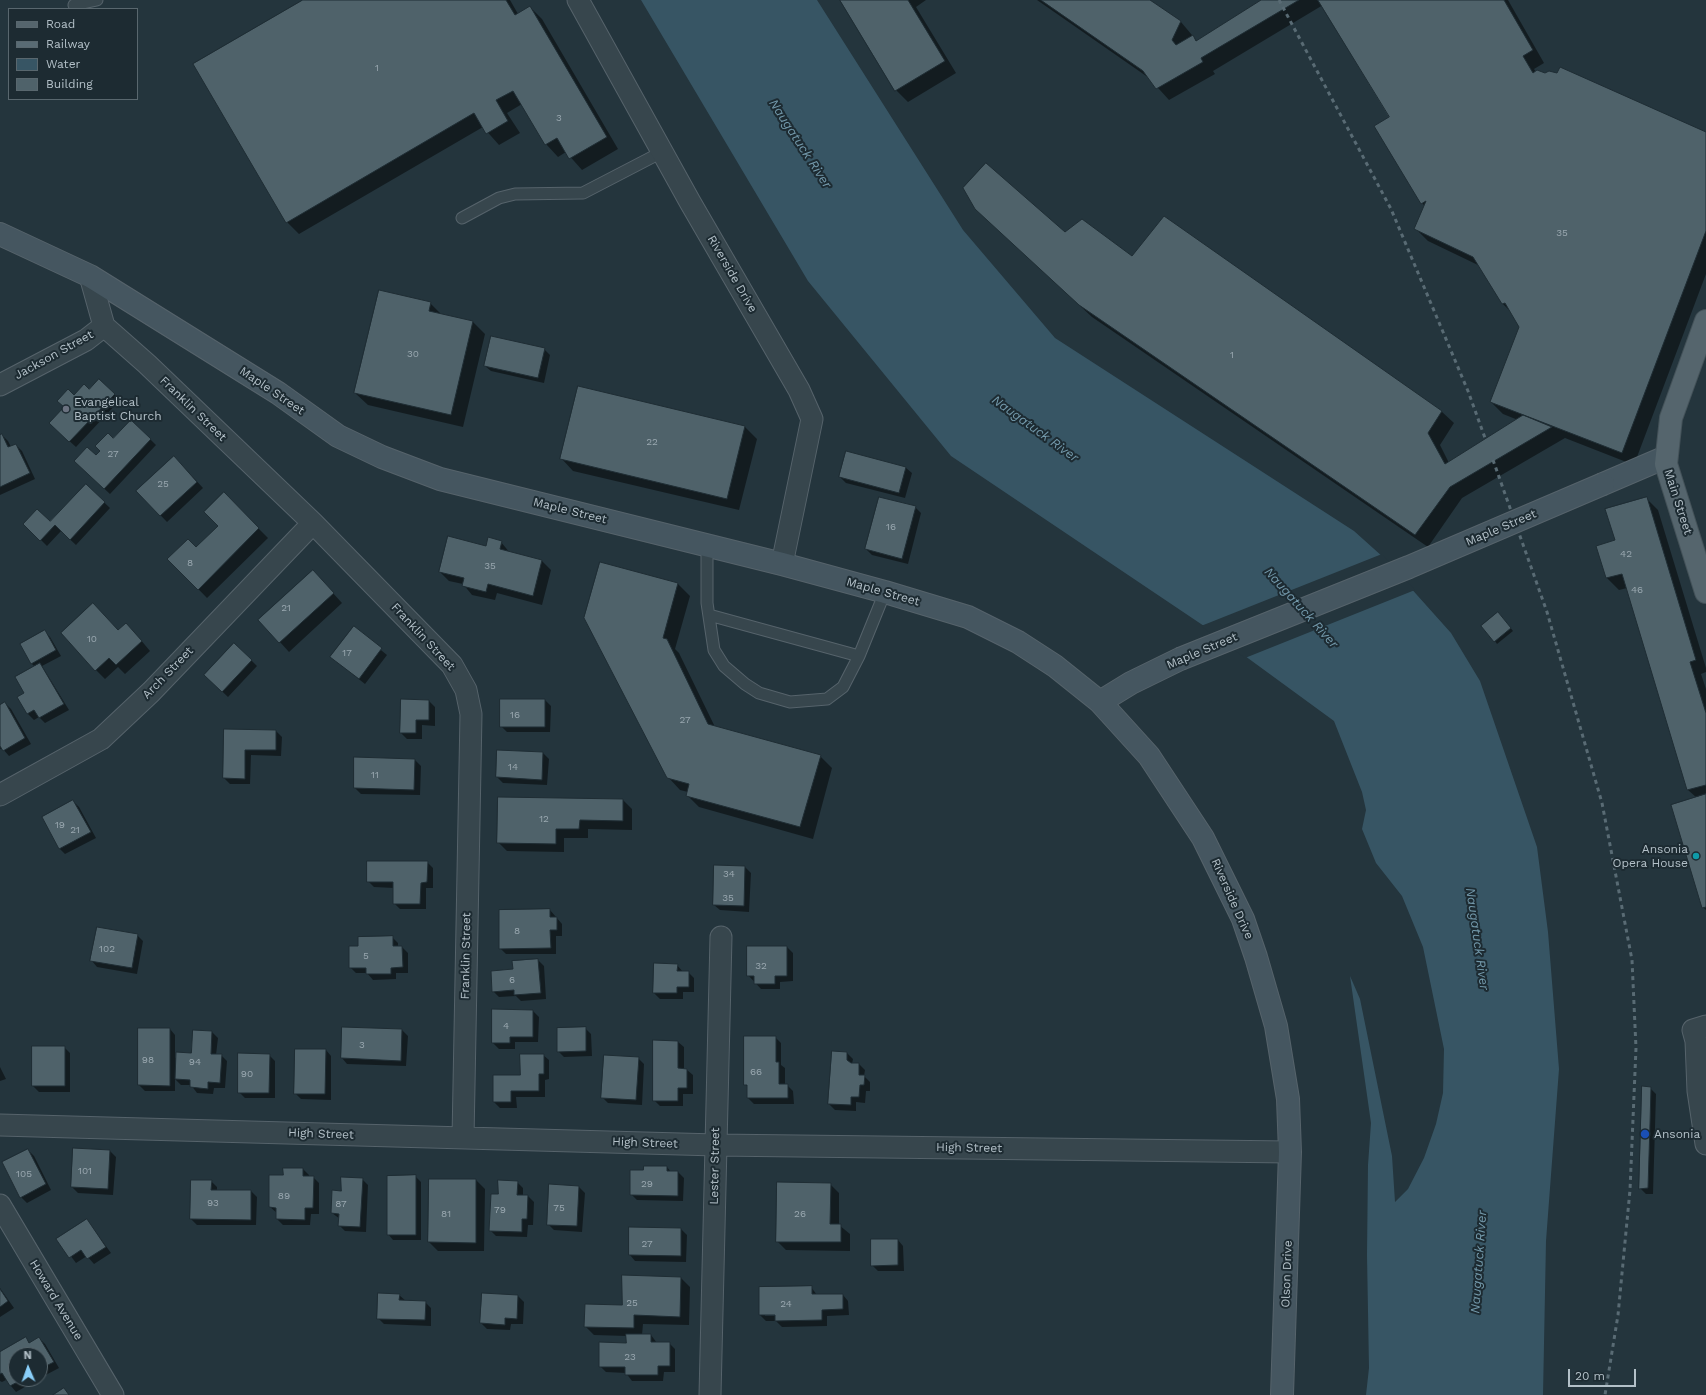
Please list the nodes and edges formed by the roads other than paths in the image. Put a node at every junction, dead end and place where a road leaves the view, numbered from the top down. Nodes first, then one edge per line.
1 (97, 0) edge
2 (578, 0) edge
3 (74, 5) dead end
4 (662, 152) junction
5 (462, 218) dead end
6 (0, 234) edge
7 (90, 276) junction
8 (1706, 321) edge
9 (104, 326) junction
10 (0, 385) edge
11 (1666, 457) junction
12 (313, 523) junction
13 (707, 546) junction
14 (782, 564) junction
15 (1705, 582) edge
16 (885, 592) junction
17 (709, 616) junction
18 (858, 656) junction
19 (1100, 702) junction
20 (0, 795) edge
21 (721, 937) dead end
22 (1700, 1028) edge
23 (0, 1125) edge
24 (463, 1138) junction
25 (1706, 1144) edge
26 (716, 1145) junction
27 (1290, 1152) junction
28 (0, 1205) edge
29 (113, 1395) edge
30 (710, 1395) edge
31 (1282, 1395) edge

1 - 3 lane
2 - 4 street, Riverside Drive
4 - 5 lane
4 - 14 street, Riverside Drive
6 - 7 main road
7 - 9 street, Jackson Street
7 - 13 main road, Maple Street
8 - 11 main road, Main Street
9 - 10 street, Jackson Street
9 - 12 street, Franklin Street
11 - 15 main road, Main Street
11 - 19 main road, Maple Street, bridge
12 - 20 street, Arch Street
12 - 24 street, Franklin Street
13 - 14 main road, Maple Street
13 - 17 lane
14 - 16 main road, Maple Street
16 - 18 lane
16 - 19 main road, Maple Street
17 - 18 lane
17 - 18 lane
19 - 27 main road, Riverside Drive
21 - 26 street, Lester Street
22 - 25 street
23 - 24 street, High Street
24 - 26 street, High Street
26 - 27 street, High Street
26 - 30 street, Lester Street
27 - 31 main road, Olson Drive
28 - 29 street, Howard Avenue

